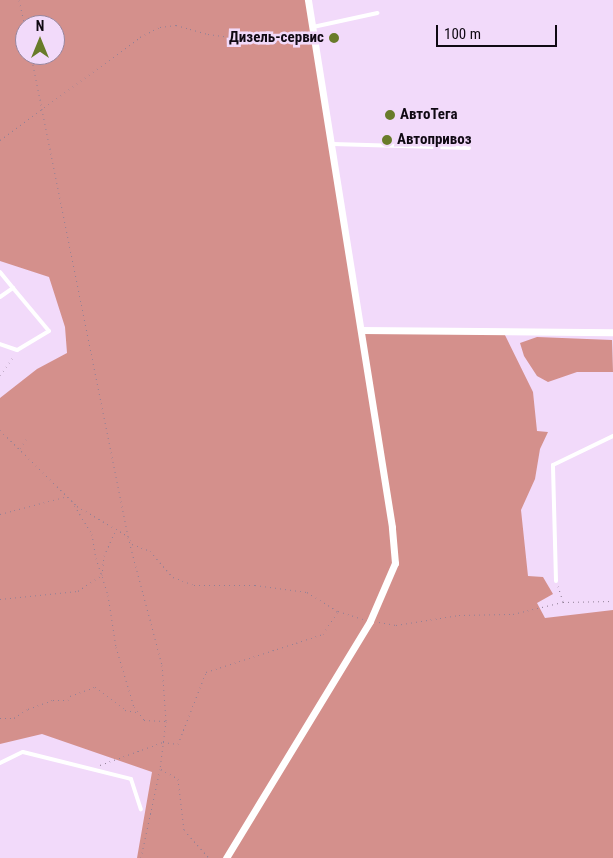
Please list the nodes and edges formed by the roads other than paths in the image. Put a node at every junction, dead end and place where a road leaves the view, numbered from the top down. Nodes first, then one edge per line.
1 (308, 0) edge
2 (377, 12) dead end
3 (313, 27) junction
4 (333, 144) junction
5 (470, 148) dead end
6 (0, 272) edge
7 (13, 288) junction
8 (0, 297) edge
9 (360, 330) junction
10 (613, 332) edge
11 (0, 344) edge
12 (613, 436) edge
13 (556, 581) road end
14 (0, 763) edge
15 (141, 809) dead end
16 (226, 858) edge

1 - 3 street
2 - 3 lane
3 - 4 street
4 - 5 lane
4 - 9 street
6 - 7 lane
7 - 8 lane
7 - 11 lane
9 - 10 street
9 - 16 street
12 - 13 lane
14 - 15 lane

